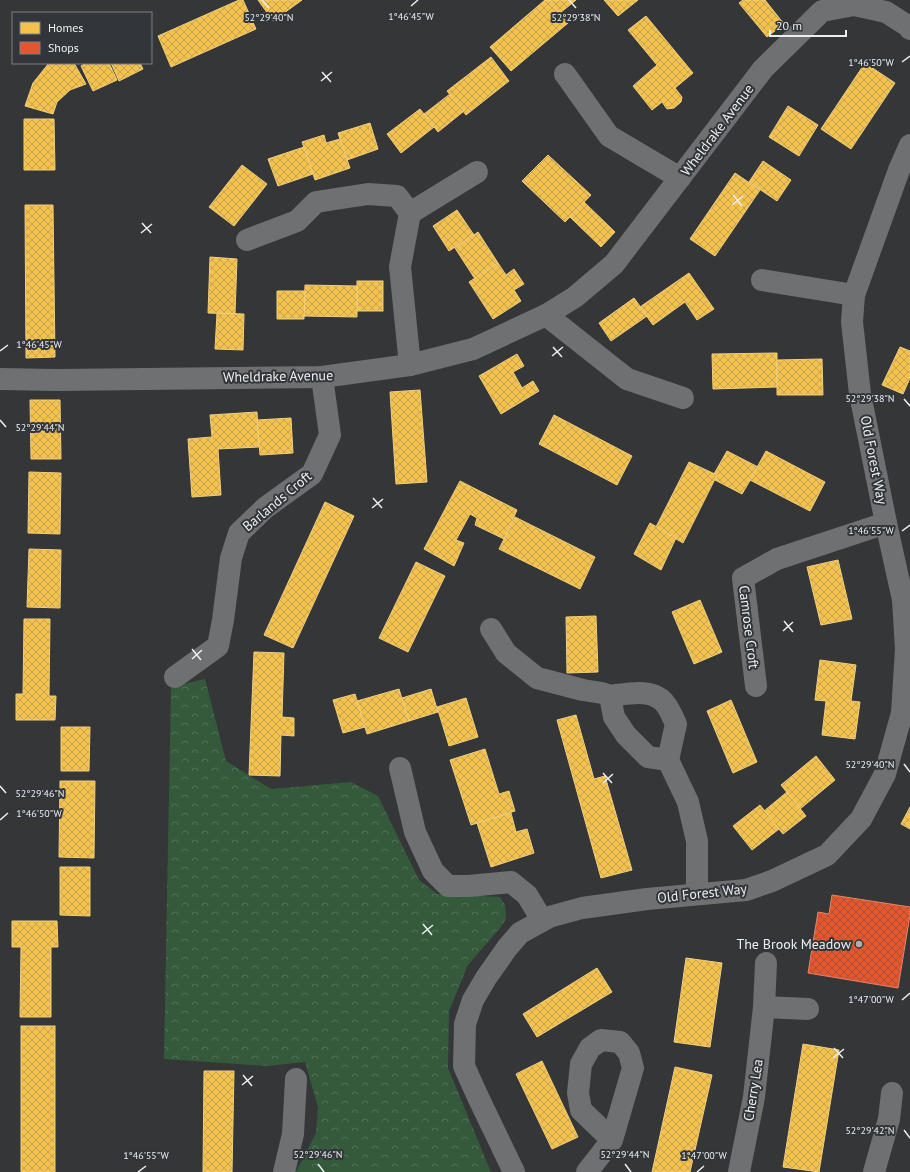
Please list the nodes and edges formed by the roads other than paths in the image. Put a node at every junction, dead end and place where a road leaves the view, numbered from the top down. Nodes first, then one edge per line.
1 (820, 6) edge
2 (910, 29) edge
3 (565, 74) dead end
4 (910, 145) edge
5 (477, 172) dead end
6 (680, 178) junction
7 (410, 214) junction
8 (247, 240) dead end
9 (762, 280) dead end
10 (854, 296) junction
11 (546, 314) junction
12 (410, 365) junction
13 (322, 377) junction
14 (0, 379) edge
15 (683, 398) dead end
16 (886, 523) junction
17 (907, 597) edge
18 (491, 629) dead end
19 (175, 677) dead end
20 (756, 686) dead end
21 (610, 696) junction
22 (668, 760) junction
23 (400, 768) dead end
24 (697, 893) junction
25 (542, 920) junction
26 (766, 963) dead end
27 (764, 1007) junction
28 (808, 1009) dead end
29 (296, 1079) dead end
30 (892, 1093) dead end
31 (612, 1140) dead end
32 (284, 1172) edge
33 (514, 1172) edge
34 (587, 1172) edge
35 (739, 1172) edge
36 (874, 1172) edge

1 - 2 street, Wheldrake Avenue
1 - 6 street, Wheldrake Avenue
3 - 6 street
4 - 10 street, Old Forest Way
5 - 7 street
6 - 11 street, Wheldrake Avenue
7 - 8 street
7 - 12 street
9 - 10 street
10 - 16 street, Old Forest Way
11 - 12 street, Wheldrake Avenue
11 - 15 street
12 - 13 street, Wheldrake Avenue
13 - 14 street, Wheldrake Avenue
13 - 19 street, Barlands Croft
16 - 17 street, Old Forest Way
16 - 20 street, Camrose Croft
17 - 24 street, Old Forest Way
18 - 21 street
21 - 22 street
21 - 22 street
22 - 24 street
23 - 25 street
24 - 25 street, Old Forest Way
25 - 33 street, Old Forest Way
26 - 27 street, Cherry Lea
27 - 28 street
27 - 35 street, Cherry Lea
29 - 32 street
30 - 36 street
31 - 34 street

